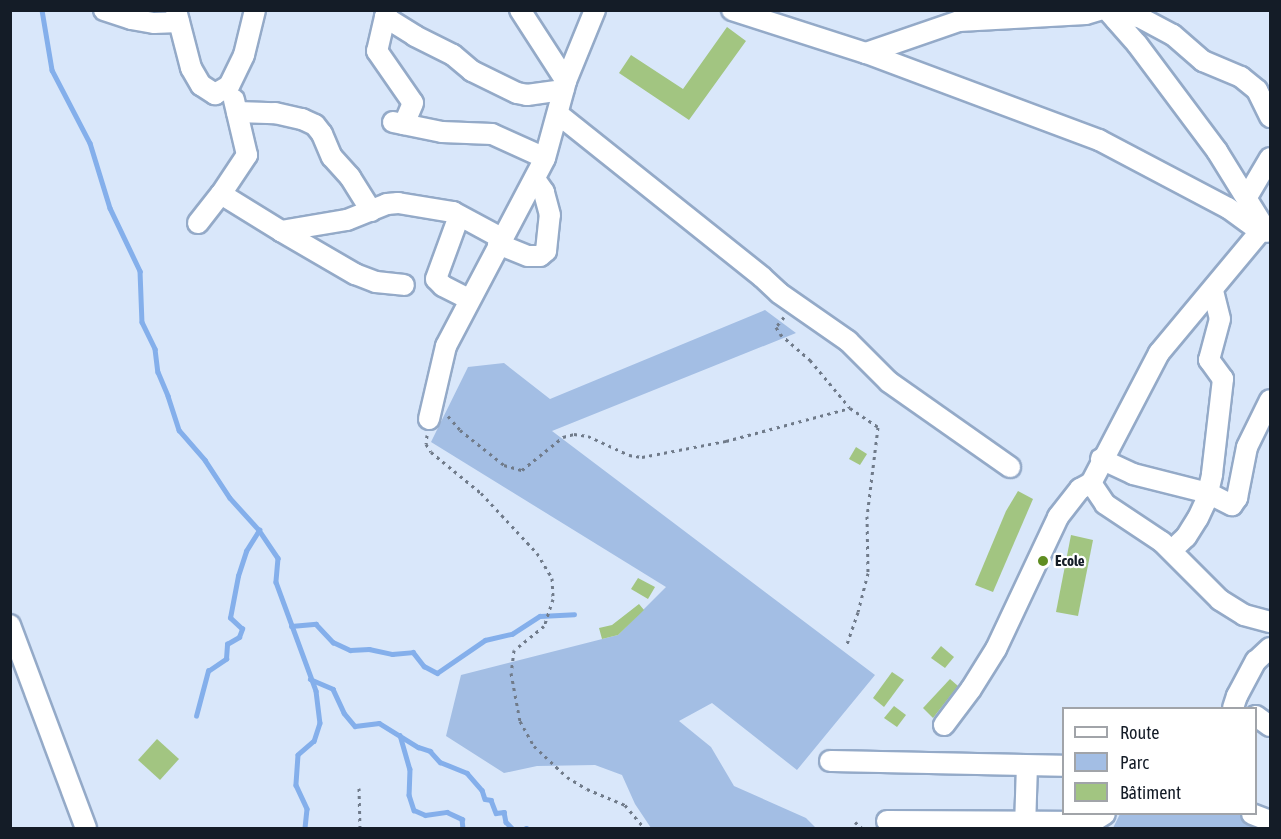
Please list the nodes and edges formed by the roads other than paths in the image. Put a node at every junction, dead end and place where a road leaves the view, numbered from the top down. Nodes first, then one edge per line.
1 (104, 10) edge
2 (255, 10) edge
3 (520, 10) edge
4 (732, 10) edge
5 (594, 11) edge
6 (386, 14) edge
7 (1108, 14) edge
8 (178, 16) edge
9 (866, 53) junction
10 (565, 85) junction
11 (229, 86) junction
12 (237, 112) junction
13 (558, 114) junction
14 (1270, 117) edge
15 (545, 158) junction
16 (1270, 158) edge
17 (535, 179) junction
18 (221, 194) junction
19 (1247, 197) junction
20 (371, 211) junction
21 (459, 216) junction
22 (198, 223) dead end
23 (281, 231) junction
24 (1265, 232) edge
25 (499, 241) junction
26 (404, 285) dead end
27 (1213, 290) junction
28 (469, 299) junction
29 (1270, 400) edge
30 (429, 419) road end
31 (1101, 459) junction
32 (1010, 467) dead end
33 (1091, 483) junction
34 (1208, 493) junction
35 (1172, 550) junction
36 (1270, 622) edge
37 (12, 631) edge
38 (1270, 648) edge
39 (1238, 706) edge
40 (1257, 717) edge
41 (944, 724) dead end
42 (1270, 726) edge
43 (830, 761) dead end
44 (1027, 766) junction
45 (1062, 766) edge
46 (1102, 815) edge
47 (887, 820) dead end
48 (1025, 825) edge
49 (86, 828) edge

1 - 8 street
2 - 11 street
3 - 10 street
4 - 9 street
5 - 10 street
6 - 10 street
6 - 15 street
7 - 9 street
7 - 14 street
7 - 19 street
8 - 11 street
9 - 24 street
10 - 13 street
11 - 12 street
12 - 18 street
12 - 20 street
13 - 15 street
13 - 32 street
15 - 17 street
16 - 19 street
17 - 25 street
17 - 25 street
18 - 22 street
18 - 23 street
19 - 24 street
20 - 21 street
20 - 23 street
21 - 25 street
21 - 28 street
23 - 26 street
24 - 27 street
25 - 28 street
27 - 31 street
27 - 34 street
28 - 30 street
29 - 34 street
31 - 33 street
31 - 34 street
33 - 35 street
33 - 41 street
34 - 35 street
35 - 36 street
37 - 49 street
38 - 39 street
40 - 42 street
43 - 44 street
44 - 45 street
44 - 48 street
46 - 48 street
47 - 48 street

